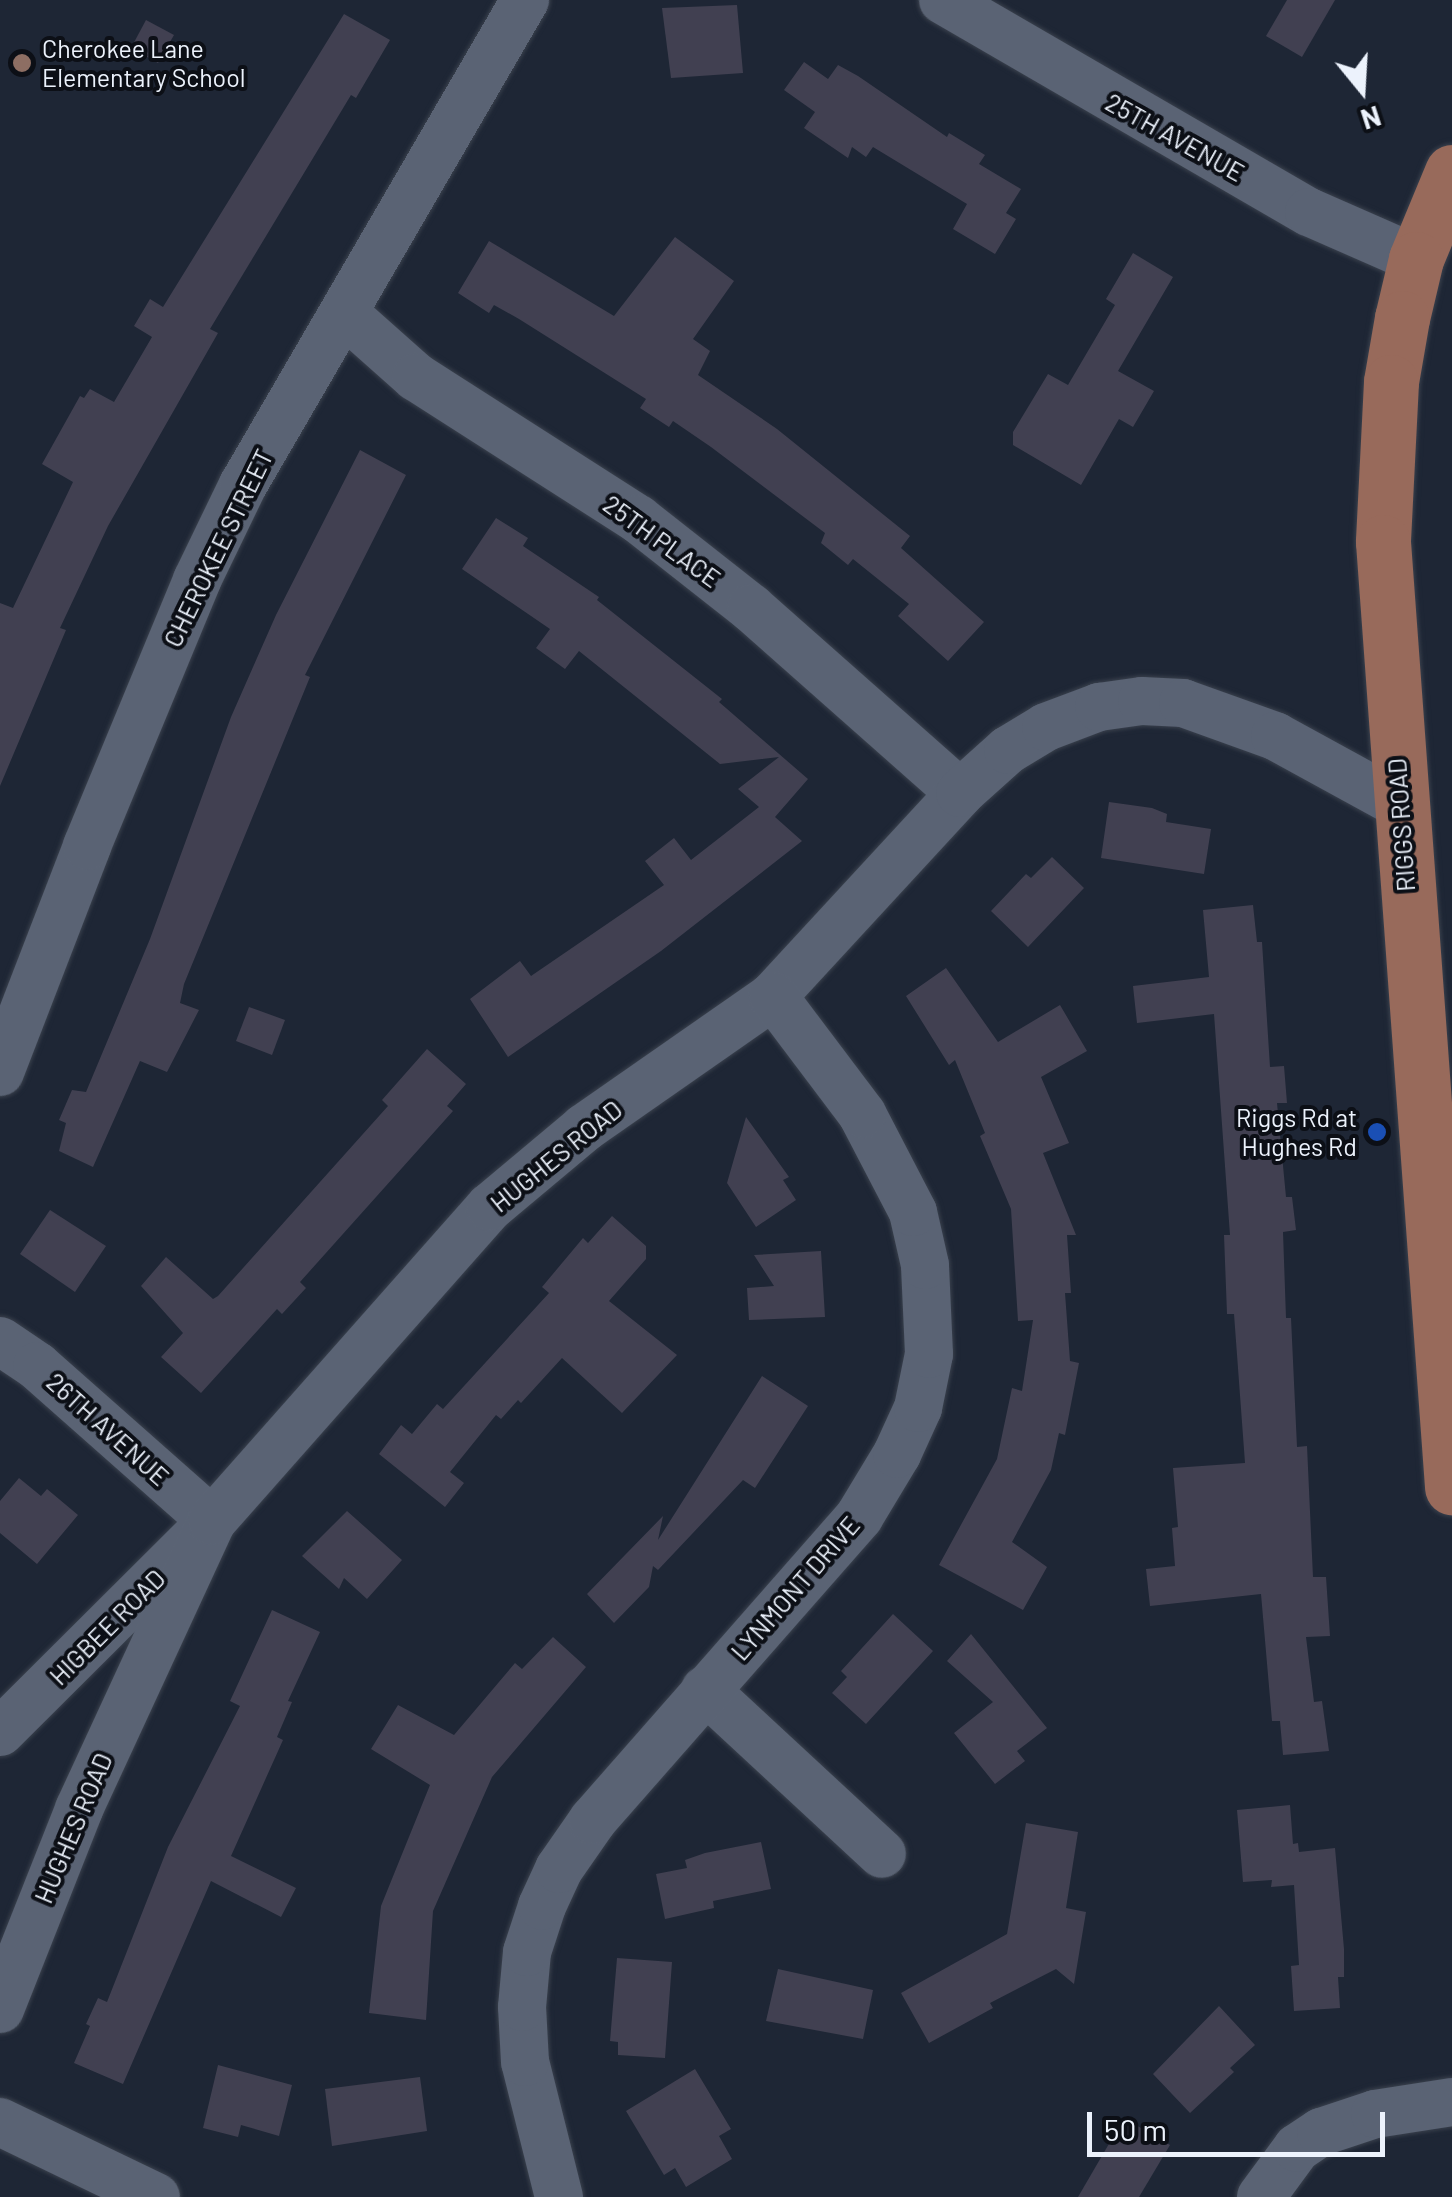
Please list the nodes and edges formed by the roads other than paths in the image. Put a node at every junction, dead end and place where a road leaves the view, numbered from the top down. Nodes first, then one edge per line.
1 (525, 0) edge
2 (943, 0) edge
3 (1452, 172) edge
4 (1416, 259) junction
5 (344, 314) junction
6 (960, 793) junction
7 (1399, 804) junction
8 (772, 996) junction
9 (0, 1072) edge
10 (0, 1341) edge
11 (1452, 1487) edge
12 (212, 1522) junction
13 (706, 1690) junction
14 (0, 1732) edge
15 (882, 1854) dead end
16 (0, 2008) edge
17 (1452, 2102) edge
18 (0, 2122) edge
19 (554, 2196) edge
20 (156, 2197) edge
21 (1262, 2197) edge

1 - 5 street, CHEROKEE STREET
2 - 4 street, 25TH AVENUE
3 - 4 main road, RIGGS ROAD
4 - 7 main road, RIGGS ROAD
5 - 6 street, 25TH PLACE
5 - 9 street, CHEROKEE STREET
6 - 7 street, HUGHES ROAD
6 - 8 street, HUGHES ROAD
7 - 11 main road, RIGGS ROAD
8 - 12 street, HUGHES ROAD
8 - 13 street, LYNMONT DRIVE
10 - 12 street, 26TH AVENUE
12 - 14 street, HIGBEE ROAD
12 - 16 street, HUGHES ROAD
13 - 15 street
13 - 19 street, LYNMONT DRIVE
17 - 21 street
18 - 20 street

